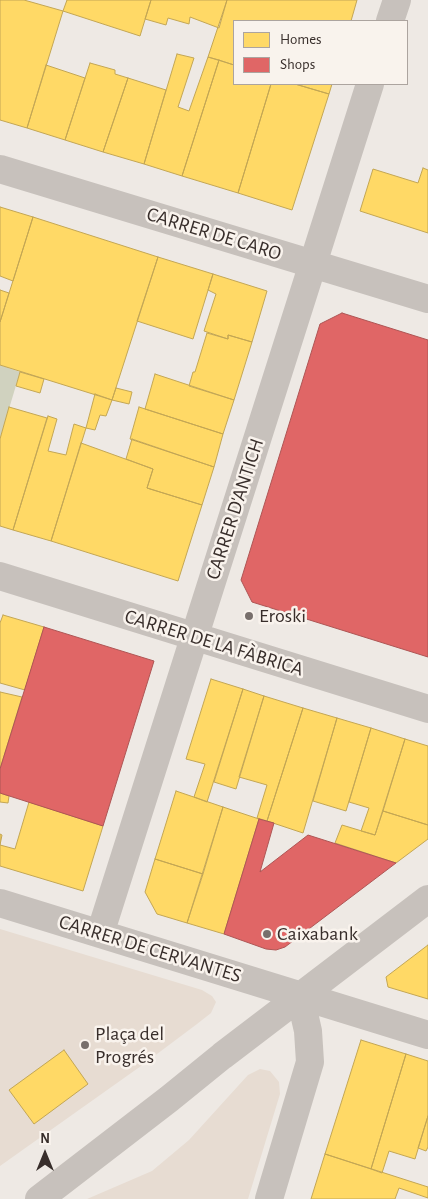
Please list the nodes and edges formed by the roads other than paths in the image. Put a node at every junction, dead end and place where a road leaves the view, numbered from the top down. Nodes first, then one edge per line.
1 (397, 0) edge
2 (390, 20) edge
3 (370, 85) edge
4 (0, 169) edge
5 (312, 264) junction
6 (428, 300) edge
7 (0, 576) edge
8 (194, 637) junction
9 (428, 709) edge
10 (428, 899) edge
11 (0, 903) edge
12 (100, 934) junction
13 (300, 996) junction
14 (428, 1035) edge
15 (39, 1199) edge
16 (269, 1199) edge

1 - 2 street
3 - 5 street, CARRER D'ANTICH
4 - 5 street, CARRER DE CARO
5 - 6 street, CARRER DE CARO
5 - 8 street, CARRER D'ANTICH
7 - 8 street, CARRER DE LA FÀBRICA
8 - 9 street, CARRER DE LA FÀBRICA
8 - 12 street, CARRER D'ANTICH
10 - 13 street
11 - 12 street, CARRER DE CERVANTES
12 - 13 street, CARRER DE CERVANTES
13 - 14 street, CARRER DE CERVANTES
13 - 15 street
13 - 16 street

